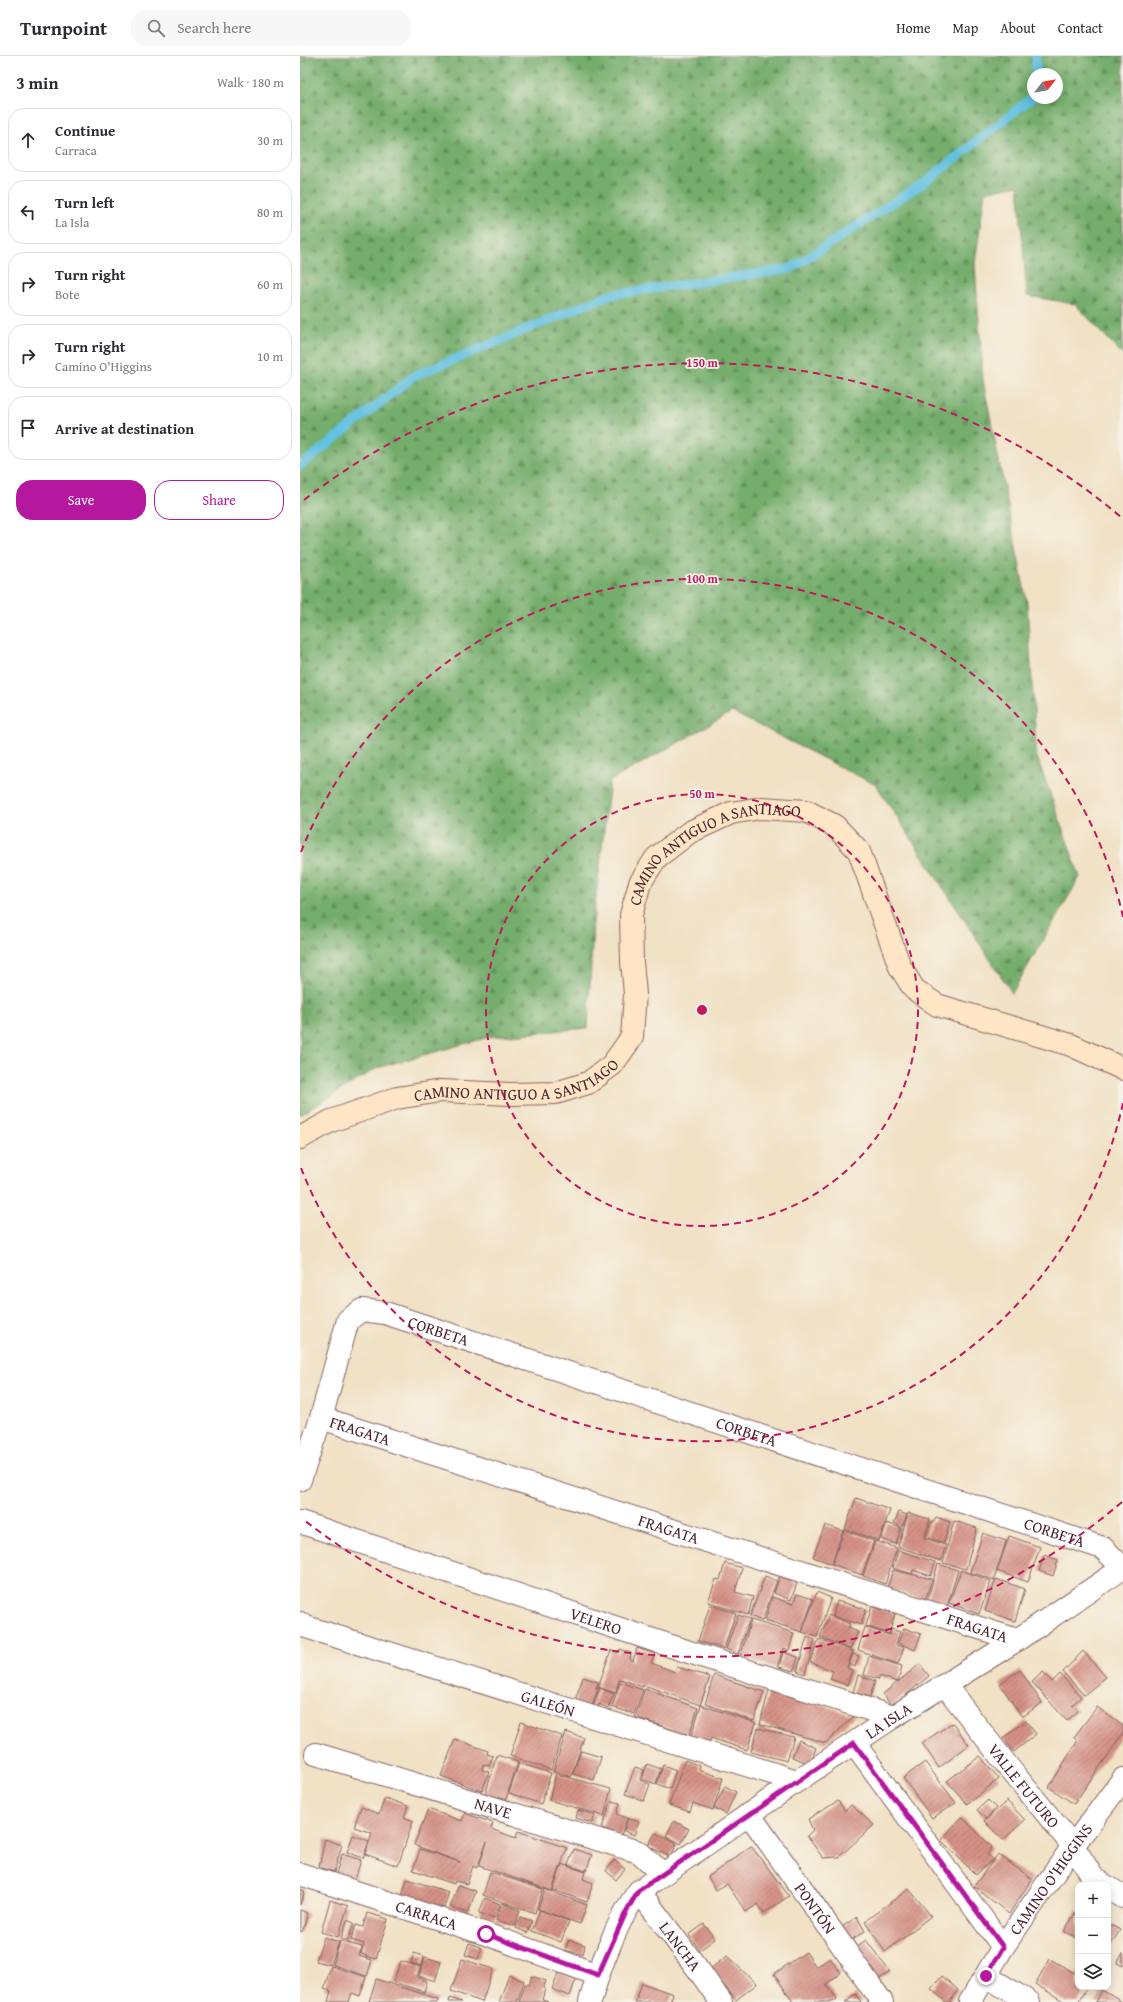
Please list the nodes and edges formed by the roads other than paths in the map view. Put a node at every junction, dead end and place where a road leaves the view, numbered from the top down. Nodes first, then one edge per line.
1 (1123, 1069) edge
2 (300, 1138) edge
3 (321, 1418) junction
4 (300, 1480) edge
5 (300, 1522) edge
6 (1123, 1568) edge
7 (300, 1623) edge
8 (1016, 1640) junction
9 (945, 1685) junction
10 (892, 1717) junction
11 (854, 1743) junction
12 (316, 1754) dead end
13 (1123, 1779) edge
14 (797, 1781) junction
15 (749, 1814) junction
16 (1073, 1846) junction
17 (300, 1874) edge
18 (663, 1874) junction
19 (1099, 1882) edge
20 (1111, 1889) edge
21 (638, 1891) junction
22 (1123, 1897) edge
23 (1003, 1947) junction
24 (598, 1975) junction
25 (986, 1976) junction
26 (590, 2002) edge
27 (720, 2002) edge
28 (882, 2002) edge
29 (970, 2002) edge
30 (1029, 2002) edge

1 - 2 main road, CAMINO ANTIGUO A SANTIAGO
3 - 4 street
3 - 6 street, CORBETA
3 - 8 street, FRAGATA
5 - 10 street, VELERO
6 - 8 street, LA ISLA
7 - 14 street, GALEÓN
8 - 9 street, LA ISLA
9 - 10 street, LA ISLA
9 - 16 street, VALLE FUTURO
10 - 11 street, LA ISLA
11 - 14 street, LA ISLA
11 - 23 street
12 - 18 street, NAVE
13 - 16 street, CAMINO O'HIGGINS
14 - 15 street, LA ISLA
15 - 18 street, LA ISLA
15 - 28 street, PONTÓN
16 - 19 street, VALLE FUTURO
16 - 23 street, CAMINO O'HIGGINS
17 - 24 street, CARRACA
18 - 21 street, LA ISLA
20 - 22 street
21 - 24 street, LA ISLA
21 - 27 street, LANCHA
23 - 25 street, CAMINO O'HIGGINS
24 - 26 street, LA ISLA
25 - 29 street, CAMINO O'HIGGINS
25 - 30 street

